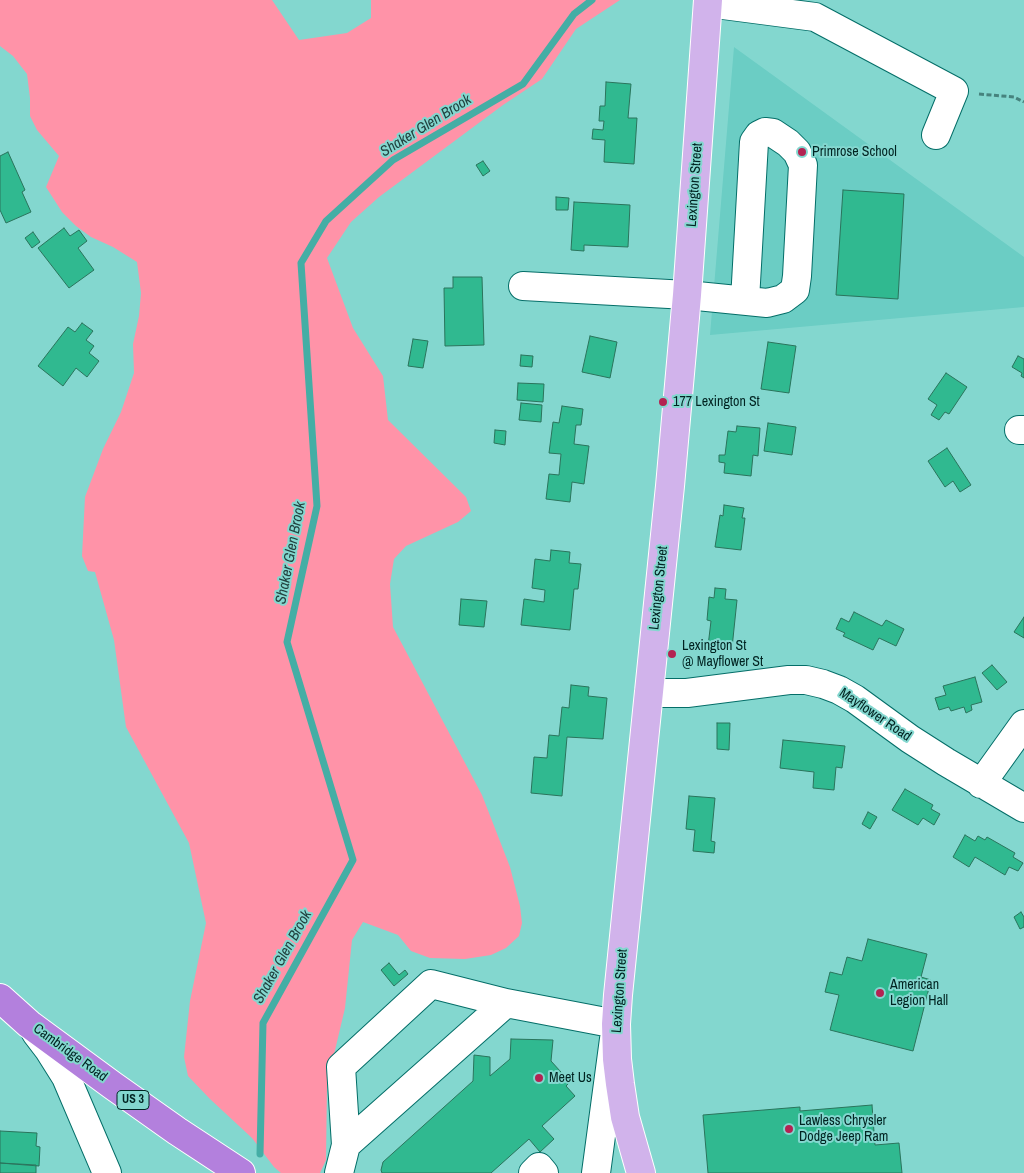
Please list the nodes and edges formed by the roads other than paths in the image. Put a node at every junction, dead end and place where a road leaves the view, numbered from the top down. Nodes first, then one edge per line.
1 (708, 1) edge
2 (936, 135) dead end
3 (523, 286) dead end
4 (687, 295) junction
5 (745, 300) junction
6 (649, 693) junction
7 (1024, 724) edge
8 (982, 784) junction
9 (1024, 808) edge
10 (0, 998) edge
11 (506, 1003) junction
12 (29, 1024) junction
13 (616, 1024) junction
14 (346, 1145) junction
15 (107, 1173) edge
16 (241, 1173) edge
17 (339, 1173) edge
18 (533, 1173) edge
19 (544, 1173) edge
20 (596, 1173) edge
21 (641, 1173) edge

1 - 2 street
1 - 4 main road, Lexington Street
3 - 4 street
4 - 5 street
4 - 6 main road, Lexington Street
5 - 5 street
6 - 8 street, Mayflower Road
6 - 13 main road, Lexington Street
7 - 8 street
8 - 9 street, Mayflower Road
10 - 12 highway, Cambridge Road / US 3
11 - 13 street
11 - 14 street
11 - 14 street
12 - 15 street
12 - 16 highway, Cambridge Road / US 3
13 - 20 street
13 - 21 main road, Lexington Street
14 - 17 street
18 - 19 street

